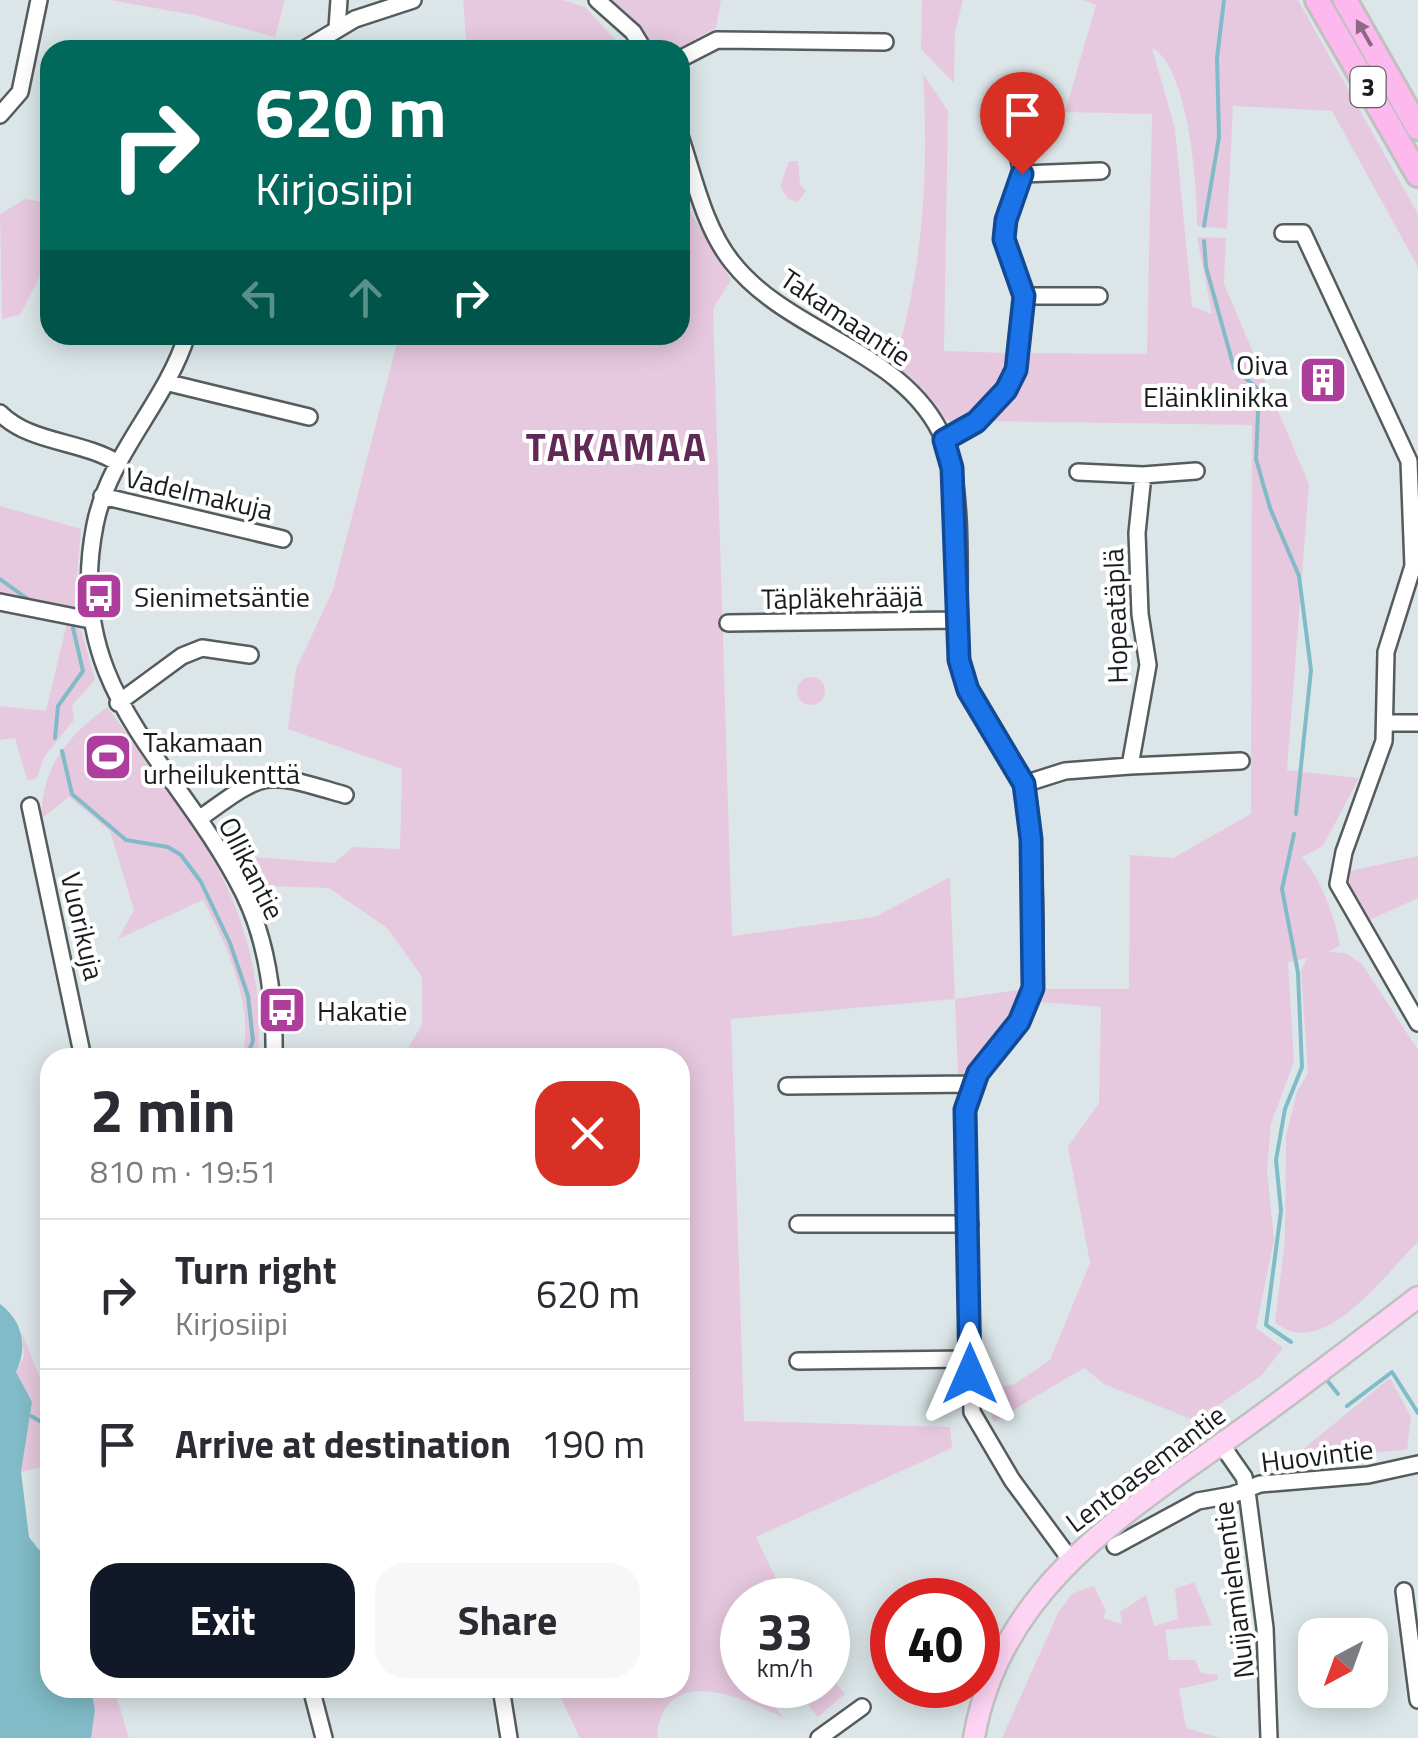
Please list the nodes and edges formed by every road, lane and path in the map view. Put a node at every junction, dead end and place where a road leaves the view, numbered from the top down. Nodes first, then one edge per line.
1 (39, 0) edge
2 (339, 0) edge
3 (413, 0) edge
4 (596, 0) edge
5 (1317, 0) edge
6 (1345, 0) edge
7 (337, 28) junction
8 (319, 40) edge
9 (638, 40) edge
10 (885, 42) dead end
11 (690, 54) edge
12 (1016, 108) dead end
13 (0, 115) edge
14 (1418, 128) edge
15 (690, 167) edge
16 (1101, 171) dead end
17 (1022, 174) junction
18 (1418, 175) edge
19 (1284, 233) dead end
20 (1024, 296) junction
21 (1099, 296) dead end
22 (181, 345) edge
23 (168, 383) junction
24 (0, 413) edge
25 (309, 417) dead end
26 (944, 440) junction
27 (118, 463) junction
28 (1196, 471) dead end
29 (1078, 472) dead end
30 (1143, 475) junction
31 (102, 496) junction
32 (284, 539) dead end
33 (1414, 584) edge
34 (0, 602) edge
35 (90, 620) junction
36 (958, 620) junction
37 (728, 623) dead end
38 (250, 655) dead end
39 (118, 703) junction
40 (1386, 723) junction
41 (1418, 723) edge
42 (1241, 762) dead end
43 (1130, 766) junction
44 (1024, 784) junction
45 (345, 795) dead end
46 (30, 806) dead end
47 (199, 820) junction
48 (1418, 1024) edge
49 (81, 1048) edge
50 (274, 1048) edge
51 (972, 1084) junction
52 (787, 1086) dead end
53 (798, 1224) dead end
54 (970, 1224) junction
55 (1418, 1298) edge
56 (970, 1360) junction
57 (798, 1361) dead end
58 (1221, 1444) junction
59 (1418, 1464) edge
60 (1247, 1491) junction
61 (1116, 1546) dead end
62 (1070, 1559) junction
63 (1404, 1591) dead end
64 (314, 1698) edge
65 (502, 1698) edge
66 (1418, 1700) edge
67 (862, 1707) dead end
68 (324, 1738) edge
69 (509, 1738) edge
70 (819, 1738) edge
71 (974, 1738) edge
72 (1269, 1738) edge

1 - 13 street
2 - 7 street
3 - 7 street
4 - 9 street
5 - 18 highway, 3
14 -> 6 highway, 3
7 - 8 street
10 - 11 street
12 - 17 street
15 - 26 street, Takamaantie
16 - 17 street
17 - 20 street
19 - 33 street
20 - 21 street
20 - 26 street
22 - 23 street, Ollikantie
23 - 25 street
23 - 27 street, Ollikantie
24 - 27 street
26 - 36 street, Takamaantie
27 - 31 street, Ollikantie
28 - 30 street
29 - 30 street
30 - 43 street, Hopeatäplä
31 - 32 street, Vadelmakuja
31 - 35 street, Ollikantie
33 - 40 street
34 - 35 street
35 - 39 street, Ollikantie
36 - 37 street, Täpläkehrääjä
36 - 44 street, Takamaantie
38 - 39 street
39 - 47 street, Ollikantie
40 - 41 street
40 - 48 street
42 - 43 street
43 - 44 street
44 - 51 street, Takamaantie
45 - 47 street
46 - 49 street, Vuorikuja
47 - 50 street, Ollikantie
51 - 52 street
51 - 54 street
53 - 54 street
54 - 56 street
55 - 58 main road, Lentoasemantie
56 - 57 street
56 - 62 street
58 - 60 street, Nuijamiehentie
58 - 62 main road, Lentoasemantie
59 - 60 street, Huovintie
60 - 61 street, Huovintie
60 - 72 street, Nuijamiehentie
62 - 71 main road, Lentoasemantie
63 - 66 street
64 - 68 street
65 - 69 street
67 - 70 street

